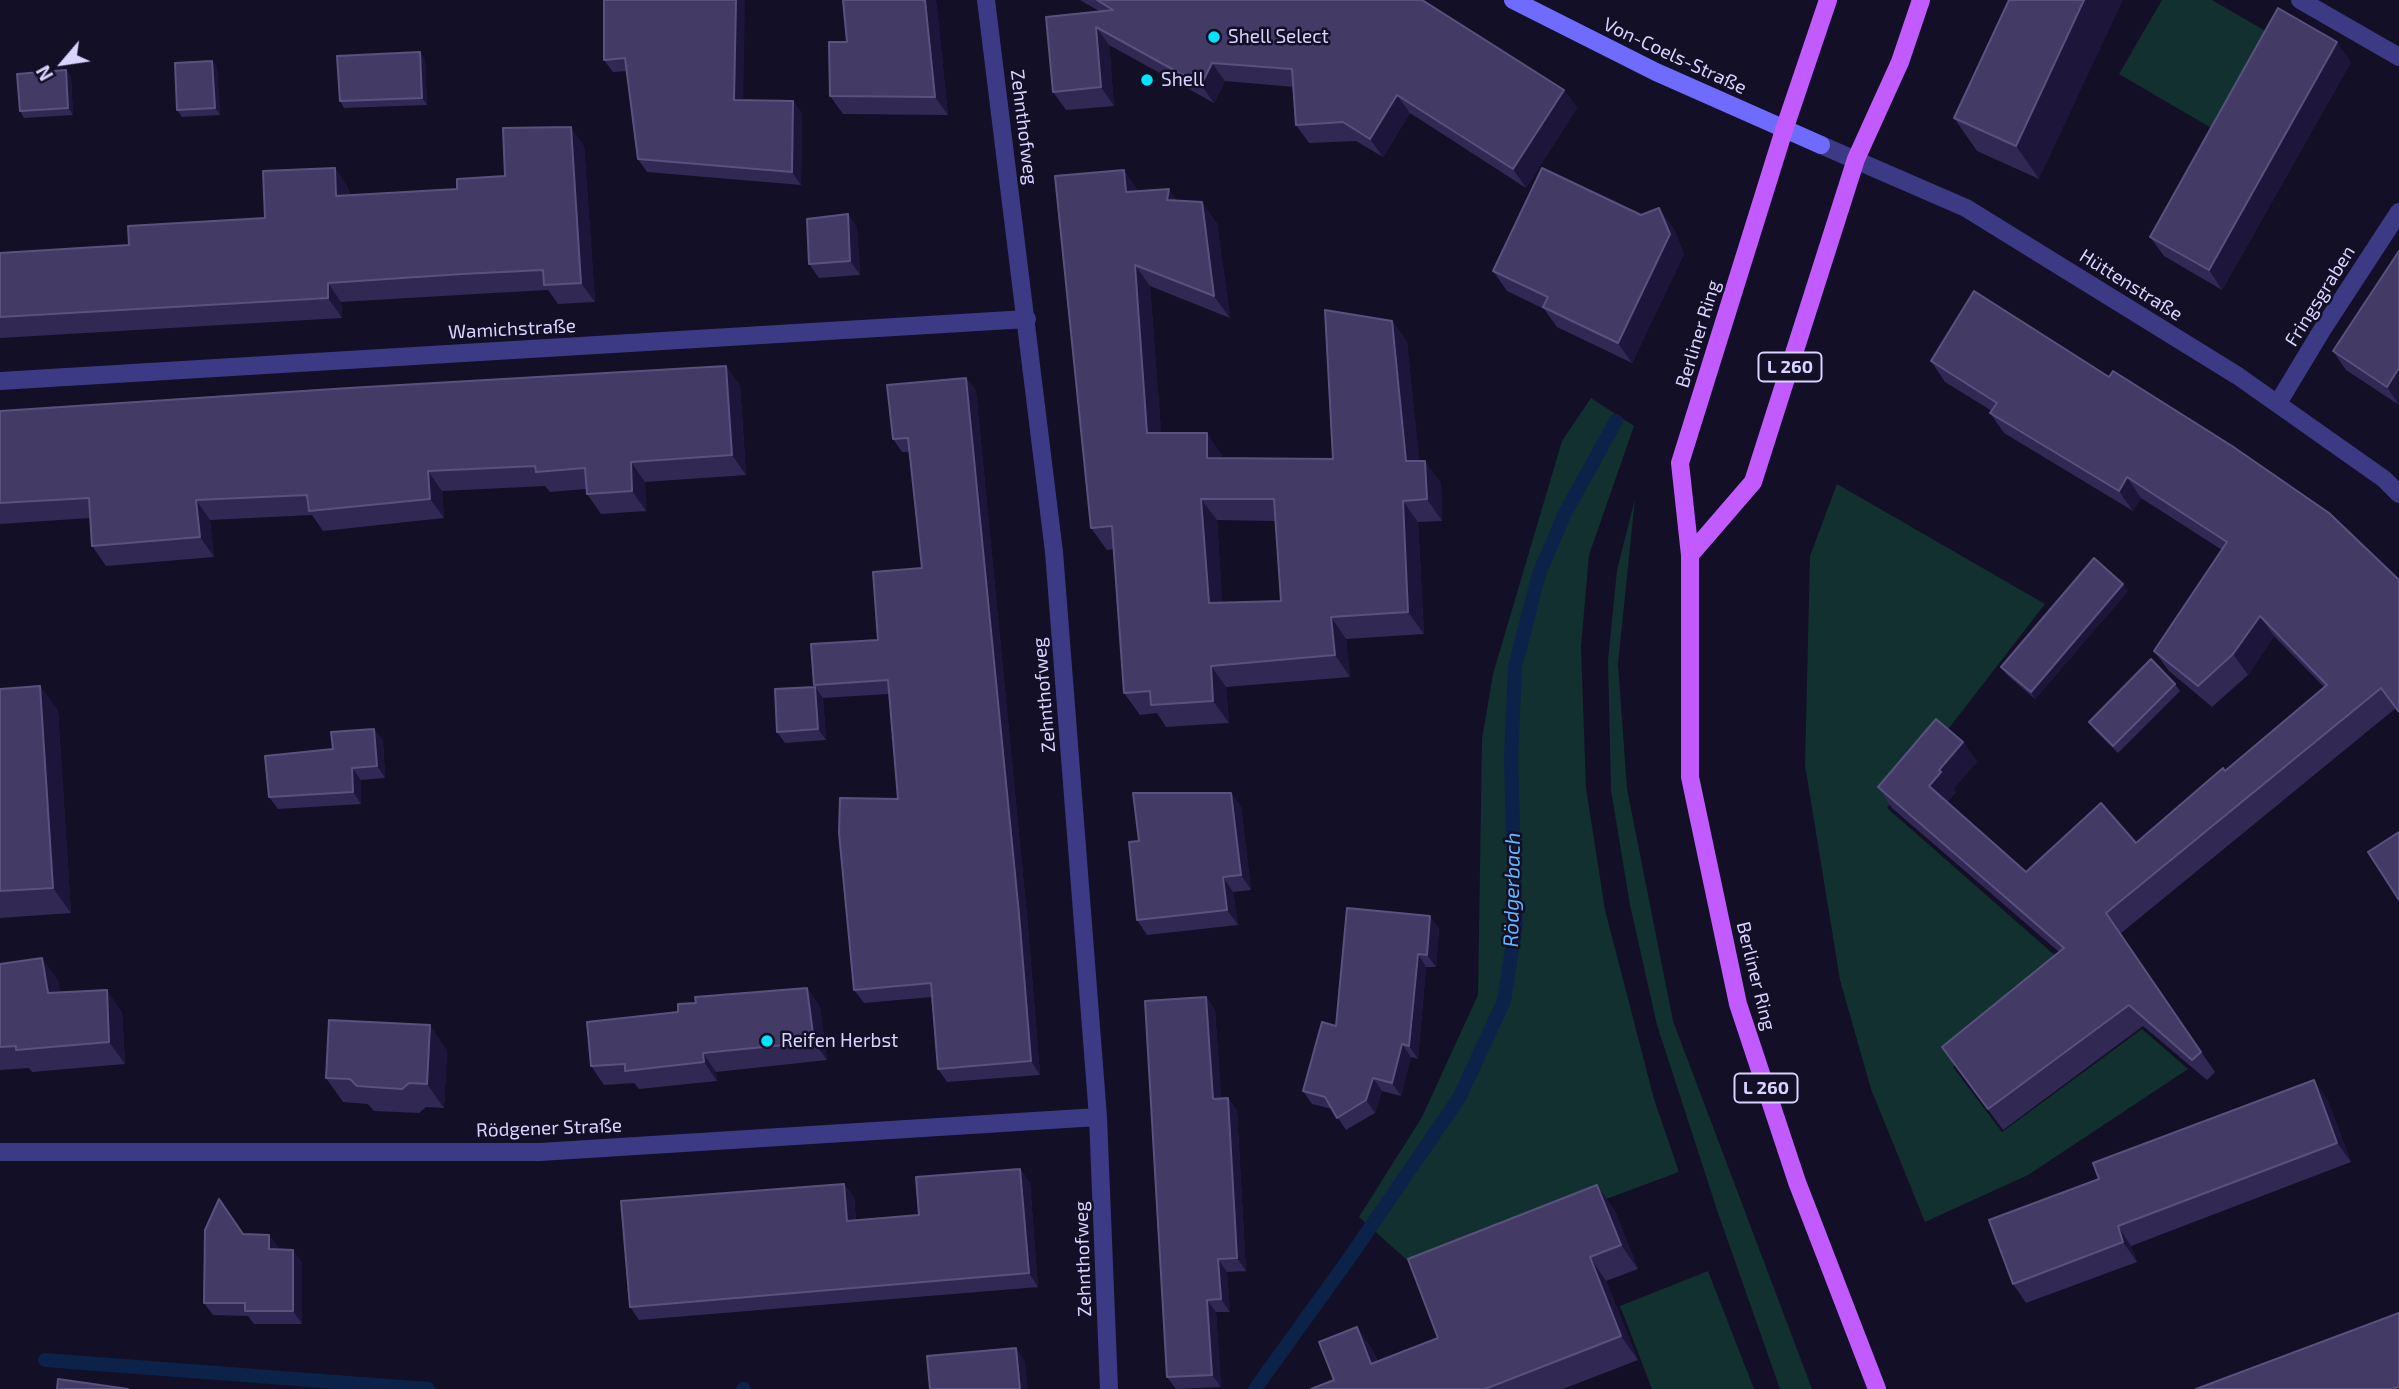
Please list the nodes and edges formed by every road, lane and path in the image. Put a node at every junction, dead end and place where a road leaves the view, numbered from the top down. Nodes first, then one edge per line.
1 (986, 0) edge
2 (1513, 0) edge
3 (1828, 0) edge
4 (1921, 0) edge
5 (2300, 0) edge
6 (2399, 58) edge
7 (1784, 130) junction
8 (1821, 145) joint
9 (1856, 159) junction
10 (2399, 212) edge
11 (1027, 319) junction
12 (0, 381) edge
13 (2278, 403) junction
14 (2399, 494) edge
15 (1690, 555) junction
16 (1098, 1117) junction
17 (0, 1152) edge
18 (1109, 1389) edge
19 (1877, 1389) edge

1 - 11 street, Zehnthofweg
2 - 7 main road, Von-Coels-Straße
3 - 7 main road, L 260
4 - 9 main road, L 260
5 - 6 street
7 - 8 main road, Von-Coels-Straße
7 - 15 main road, Berliner Ring / L 260
8 - 9 street, Hüttenstraße
9 - 13 street, Hüttenstraße
9 - 15 main road, L 260
10 - 13 street, Fringsgraben
11 - 12 street, Wamichstraße
11 - 16 street, Zehnthofweg
13 - 14 street, Hüttenstraße
15 - 19 main road, Berliner Ring / L 260
16 - 17 street, Rödgener Straße
16 - 18 street, Zehnthofweg

